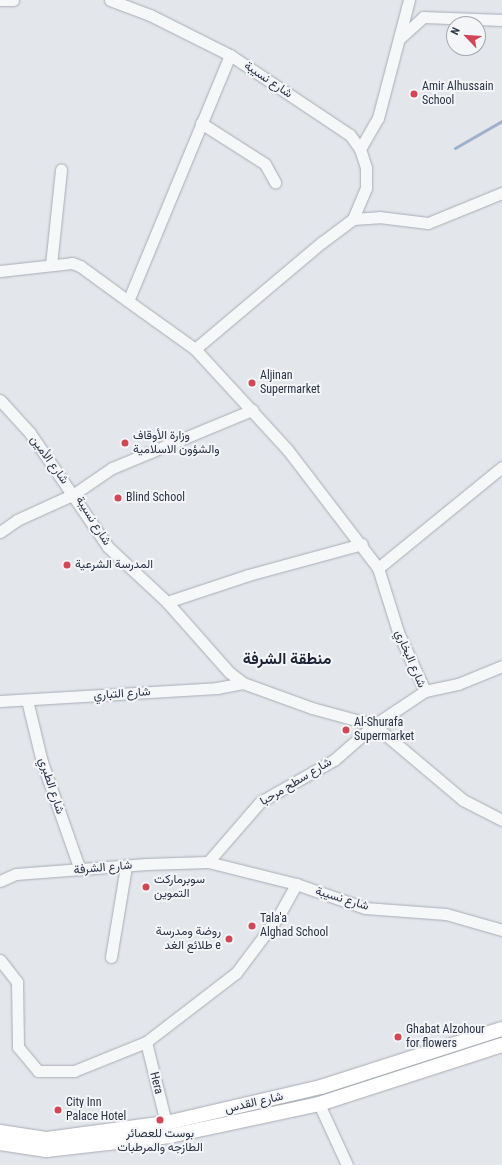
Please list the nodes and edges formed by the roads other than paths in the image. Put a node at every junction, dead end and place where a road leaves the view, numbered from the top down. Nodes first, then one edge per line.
1 (1, 0) edge
2 (13, 0) edge
3 (110, 0) edge
4 (409, 0) edge
5 (502, 20) edge
6 (400, 38) junction
7 (230, 55) junction
8 (201, 123) junction
9 (360, 149) junction
10 (61, 170) dead end
11 (275, 182) dead end
12 (502, 193) edge
13 (353, 219) junction
14 (51, 265) junction
15 (0, 272) edge
16 (128, 301) junction
17 (195, 349) junction
18 (0, 400) edge
19 (252, 410) junction
20 (502, 467) edge
21 (74, 494) junction
22 (0, 532) edge
23 (362, 544) junction
24 (378, 568) junction
25 (167, 602) junction
26 (502, 666) edge
27 (243, 683) junction
28 (425, 691) junction
29 (27, 700) junction
30 (0, 701) edge
31 (374, 725) junction
32 (502, 820) edge
33 (208, 862) junction
34 (126, 866) junction
35 (80, 870) junction
36 (0, 881) edge
37 (296, 884) junction
38 (502, 930) edge
39 (111, 957) dead end
40 (0, 960) edge
41 (502, 1028) edge
42 (146, 1042) junction
43 (502, 1045) edge
44 (320, 1104) junction
45 (168, 1130) junction
46 (0, 1132) edge
47 (0, 1144) edge
48 (347, 1165) edge

1 - 2 street
3 - 7 street
4 - 6 street
5 - 6 street
6 - 9 street
7 - 8 street, شارع نسيبة
7 - 9 street, شارع نسيبة
8 - 11 street
8 - 16 street, شارع نسيبة
9 - 13 street, شارع نسيبة
10 - 14 street
12 - 13 street
13 - 17 street
14 - 15 street
14 - 16 street
16 - 17 street
17 - 19 street
18 - 21 street, شارع الأمين
19 - 21 street, شارع نسيبة
19 - 23 street, شارع البخاري
20 - 24 street
21 - 22 street, شارع الأمين
21 - 25 street, شارع نسيبة
23 - 24 street, شارع البخاري
23 - 25 street
24 - 28 street, شارع البخاري
25 - 27 street, شارع نسيبة
26 - 28 street
27 - 29 street, شارع التباري
27 - 31 street, شارع نسيبة
28 - 31 street, شارع البخاري
29 - 30 street, شارع التباري
29 - 35 street, شارع الطبري
31 - 32 street
31 - 33 street, شارع سطح مرحبا
33 - 34 street, شارع الشرفة
33 - 37 street, شارع نسيبة
34 - 35 street, شارع الشرفة
34 - 39 street
35 - 36 street, شارع الشرفة
37 - 38 street, شارع نسيبة
37 - 42 street
40 - 42 street
41 - 45 main road, شارع القدس
42 - 45 street, Hera
43 - 44 main road, شارع القدس
44 - 45 main road, شارع القدس
44 - 48 street
45 - 46 main road, شارع القدس
45 - 47 main road, شارع القدس

